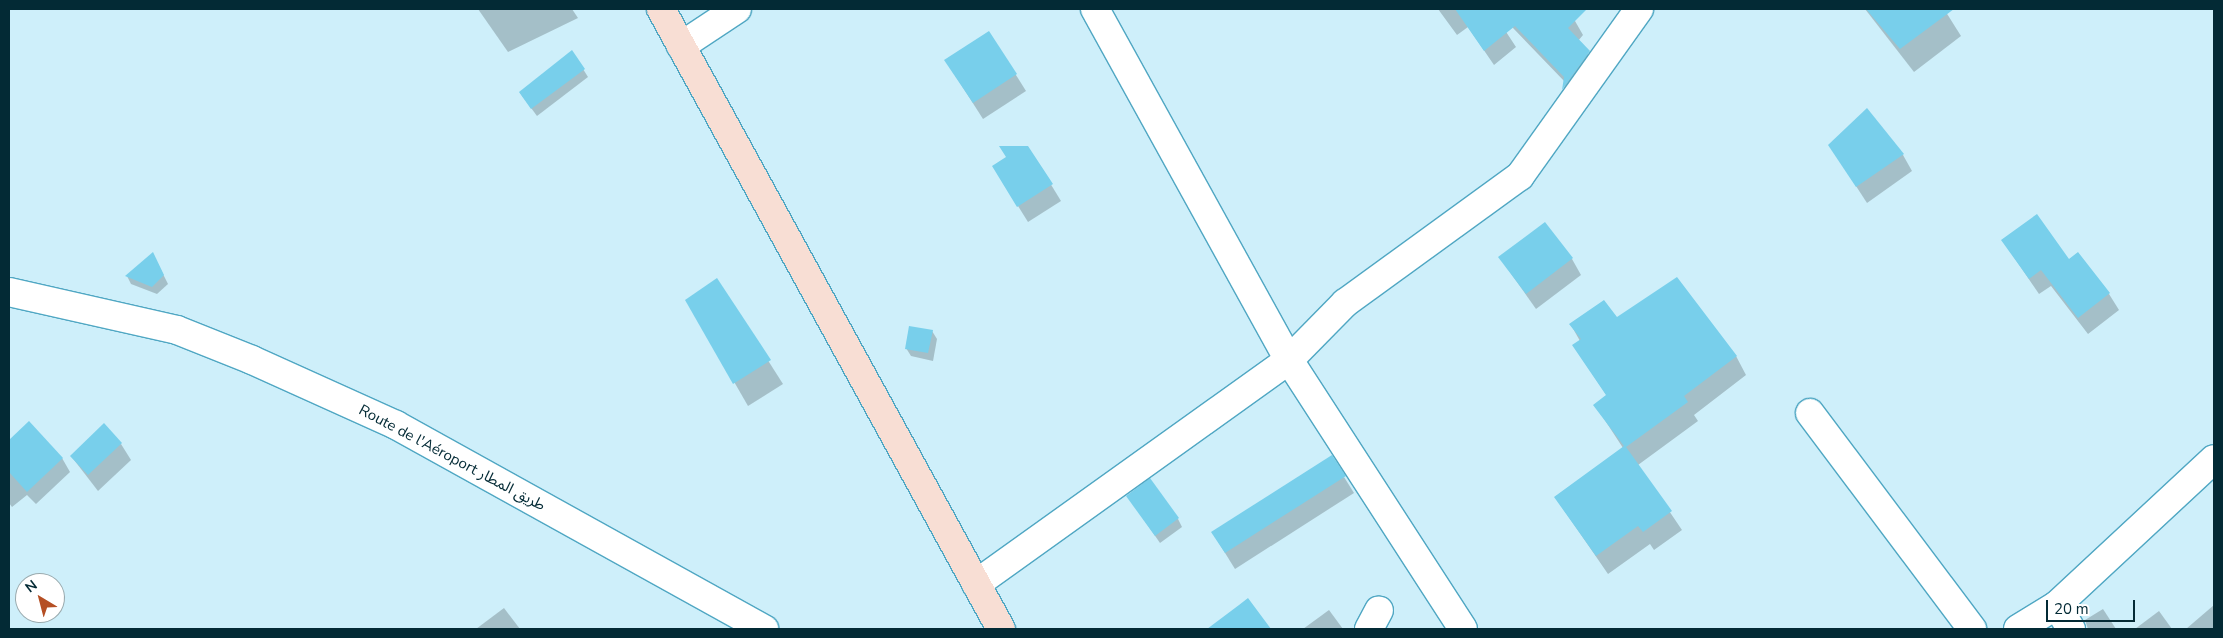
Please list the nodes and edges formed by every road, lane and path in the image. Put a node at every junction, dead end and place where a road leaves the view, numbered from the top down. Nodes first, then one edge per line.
1 (661, 9) edge
2 (737, 9) edge
3 (1095, 9) edge
4 (1639, 9) edge
5 (680, 46) junction
6 (9, 292) edge
7 (1289, 360) junction
8 (1810, 414) dead end
9 (2214, 459) edge
10 (976, 584) junction
11 (2057, 605) junction
12 (764, 629) edge
13 (1001, 629) edge
14 (1463, 629) edge
15 (1972, 629) edge
16 (2018, 629) edge
17 (2071, 629) edge

1 - 5 main road
2 - 5 street
3 - 7 street
4 - 7 street
5 - 10 main road
6 - 12 street, Route de l'Aéroport طريق المطار
7 - 10 street
7 - 14 street
8 - 15 street
9 - 11 street
10 - 13 main road
11 - 16 street
11 - 17 street

